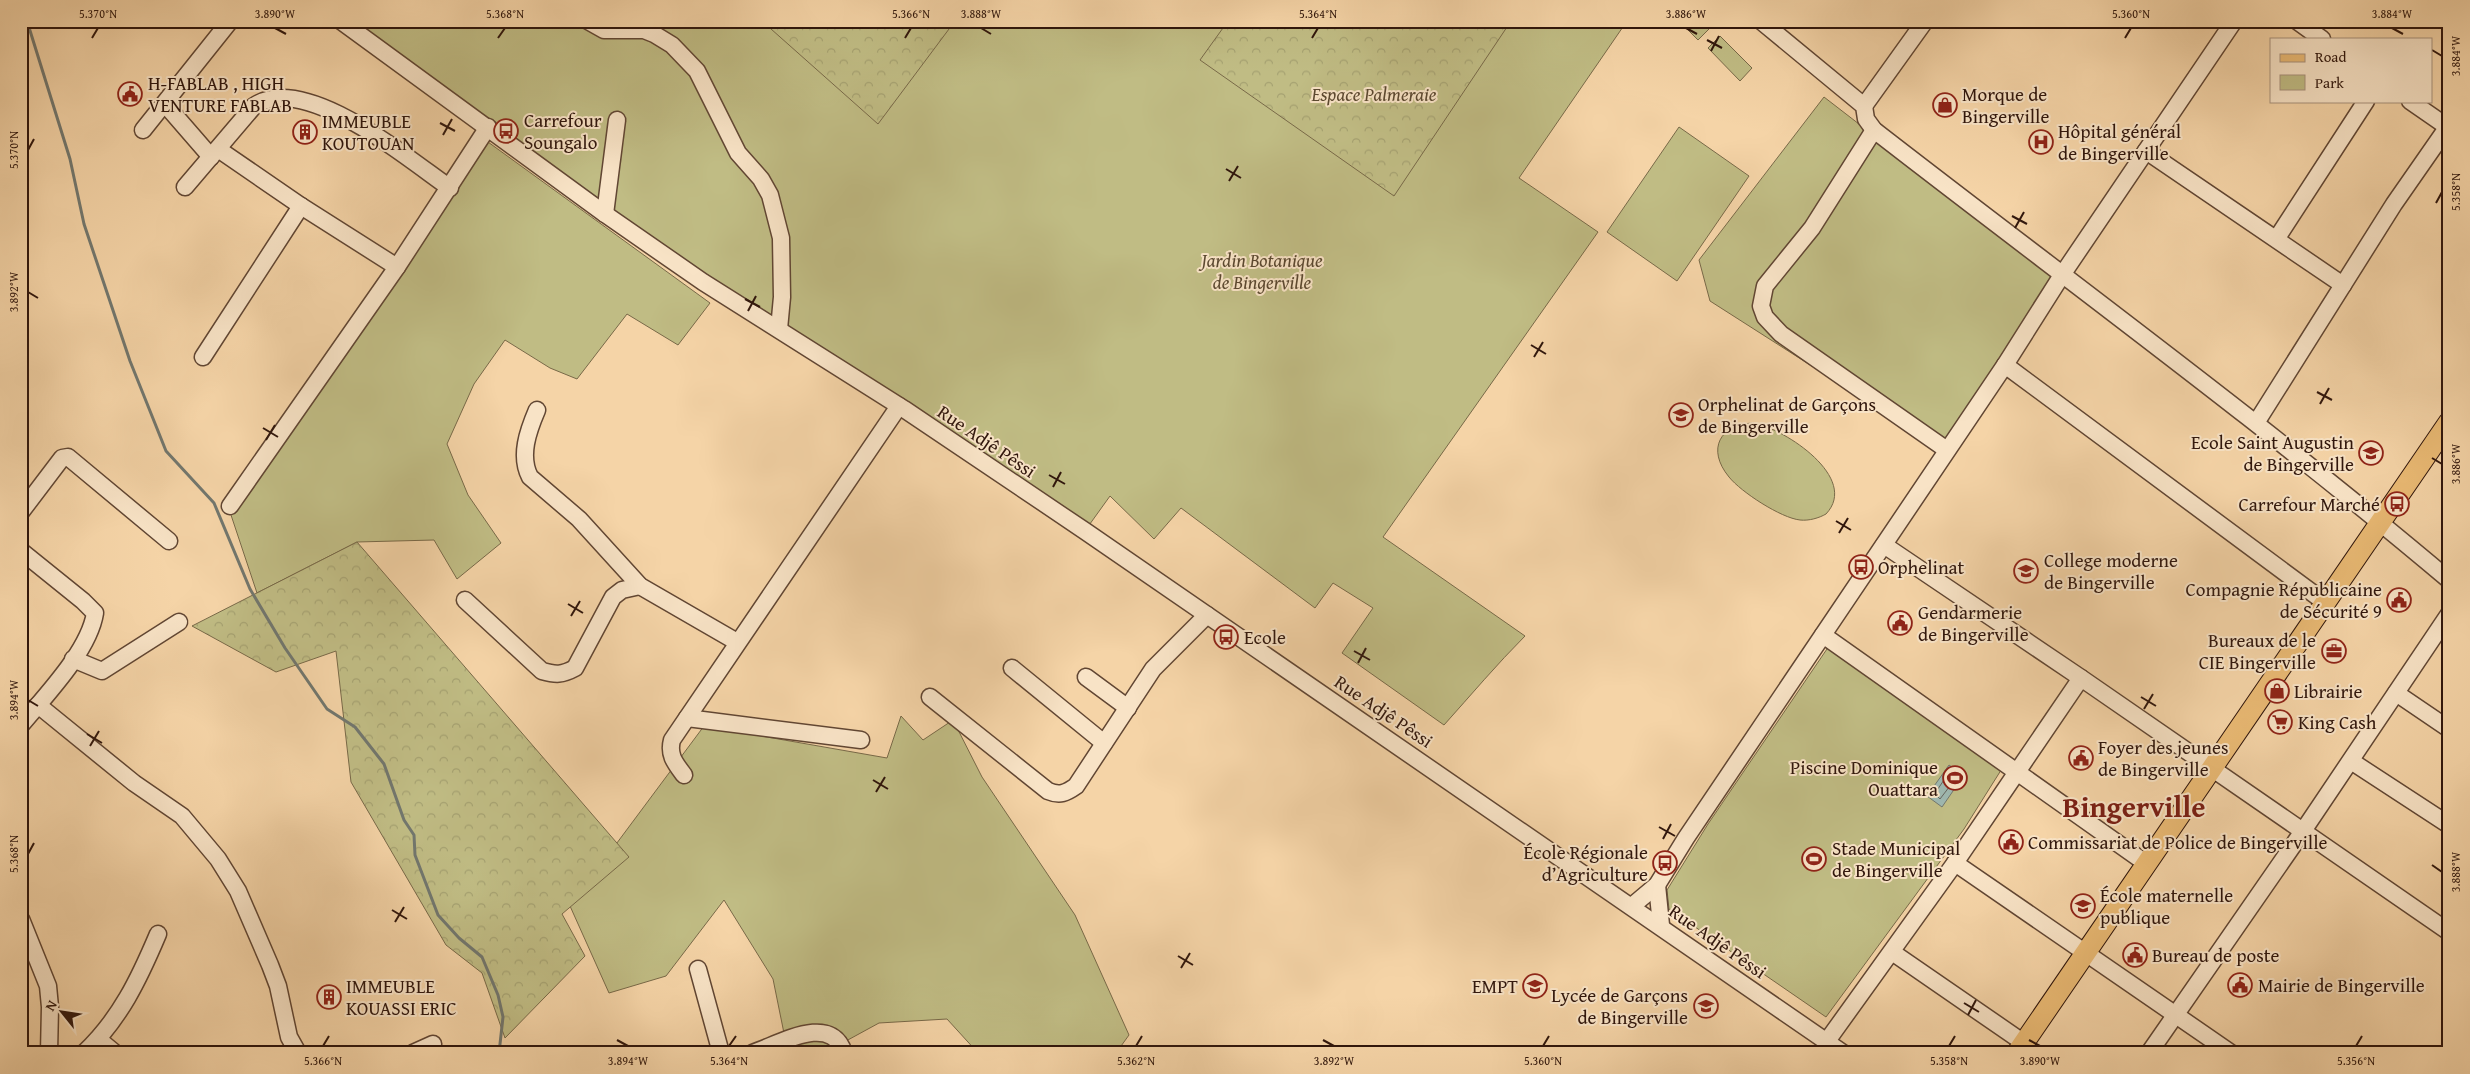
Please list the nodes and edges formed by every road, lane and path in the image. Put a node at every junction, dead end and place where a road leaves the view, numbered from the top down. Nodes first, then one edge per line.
1 (230, 21) edge
2 (341, 21) edge
3 (360, 21) edge
4 (588, 21) edge
5 (1761, 21) edge
6 (1925, 21) edge
7 (2234, 21) edge
8 (2297, 21) edge
9 (2321, 38) edge
10 (374, 44) junction
11 (2365, 102) edge
12 (2411, 102) edge
13 (165, 104) junction
14 (1864, 106) junction
15 (617, 120) dead end
16 (488, 127) junction
17 (2448, 127) edge
18 (143, 130) dead end
19 (1874, 130) junction
20 (2146, 151) junction
21 (214, 153) junction
22 (185, 187) dead end
23 (450, 188) junction
24 (301, 206) junction
25 (605, 214) junction
26 (2277, 238) junction
27 (397, 267) junction
28 (2062, 275) junction
29 (2343, 285) junction
30 (779, 329) junction
31 (203, 357) dead end
32 (2006, 365) junction
33 (899, 406) junction
34 (537, 410) dead end
35 (2449, 422) edge
36 (2256, 423) junction
37 (1947, 450) junction
38 (230, 506) dead end
39 (21, 512) edge
40 (2380, 522) junction
41 (169, 541) dead end
42 (1884, 545) junction
43 (21, 551) edge
44 (2449, 580) edge
45 (640, 586) junction
46 (465, 600) dead end
47 (2326, 603) junction
48 (2449, 614) edge
49 (1207, 615) junction
50 (179, 622) dead end
51 (1823, 635) junction
52 (737, 642) junction
53 (73, 659) junction
54 (1012, 668) dead end
55 (1086, 677) dead end
56 (2081, 678) junction
57 (2396, 693) junction
58 (930, 697) dead end
59 (38, 705) junction
60 (1128, 708) junction
61 (687, 718) junction
62 (21, 725) edge
63 (2449, 729) edge
64 (861, 740) dead end
65 (1104, 743) junction
66 (2351, 761) junction
67 (2213, 769) junction
68 (2018, 771) junction
69 (684, 775) dead end
70 (2449, 825) edge
71 (2303, 831) junction
72 (1955, 863) junction
73 (2147, 864) junction
74 (1657, 885) junction
75 (1632, 906) junction
76 (21, 919) edge
77 (1661, 925) junction
78 (2449, 932) edge
79 (158, 934) dead end
80 (1892, 952) junction
81 (2085, 953) junction
82 (698, 969) dead end
83 (2175, 1014) junction
84 (98, 1039) junction
85 (1827, 1041) junction
86 (433, 1044) dead end
87 (2020, 1048) edge
88 (48, 1053) edge
89 (84, 1053) edge
90 (115, 1053) edge
91 (298, 1053) edge
92 (413, 1053) edge
93 (721, 1053) edge
94 (752, 1053) edge
95 (844, 1053) edge
96 (1843, 1053) edge
97 (2149, 1053) edge
98 (2231, 1053) edge

1 - 13 street
2 - 10 street, Rue Adjê Pêssi
3 - 10 street
4 - 30 street
5 - 14 street
6 - 14 street
7 - 20 street
8 - 9 street
10 - 16 street, Rue Adjê Pêssi
11 - 26 street
12 - 17 street
13 - 18 street
13 - 21 street
14 - 19 street
15 - 25 street
16 - 23 street
16 - 25 street, Rue Adjê Pêssi
17 - 29 street
19 - 28 street
19 - 37 street
20 - 26 street
20 - 28 street
21 - 22 street
21 - 23 street
21 - 24 street
23 - 27 street
24 - 27 street
24 - 31 street
25 - 30 street, Rue Adjê Pêssi
26 - 29 street
27 - 38 street
28 - 32 street
28 - 36 street
29 - 36 street
30 - 33 street, Rue Adjê Pêssi
32 - 37 street
32 - 47 street
33 - 49 street, Rue Adjê Pêssi
33 - 52 street
34 - 45 street
35 - 40 main road
36 - 40 street
37 - 42 street
39 - 41 street
40 - 44 street
40 - 47 main road
42 - 51 street
42 - 56 street
43 - 53 street
45 - 46 street
45 - 52 street
47 - 67 main road
48 - 57 street
49 - 60 street
49 - 75 street, Rue Adjê Pêssi
50 - 53 street
51 - 68 street
51 - 74 street
52 - 61 street
53 - 59 street
54 - 65 street
55 - 60 street
56 - 67 street
56 - 68 street
57 - 63 street
57 - 66 street
58 - 65 street
59 - 62 street
59 - 91 street
60 - 65 street
61 - 64 street
61 - 69 street
66 - 70 street
66 - 71 street
67 - 71 street
67 - 73 main road
68 - 72 street
68 - 73 street
71 - 78 street
71 - 83 street
72 - 80 street
72 - 81 street
73 - 81 main road
74 - 75 street
74 - 77 street
75 - 77 street, Rue Adjê Pêssi
76 - 88 street
77 - 85 street, Rue Adjê Pêssi
79 - 84 street
80 - 85 street
80 - 87 street
81 - 83 street
81 - 87 main road
82 - 93 street
83 - 97 street
83 - 98 street
84 - 89 street
84 - 90 street
85 - 96 street, Rue Adjê Pêssi
86 - 92 street
94 - 95 street

